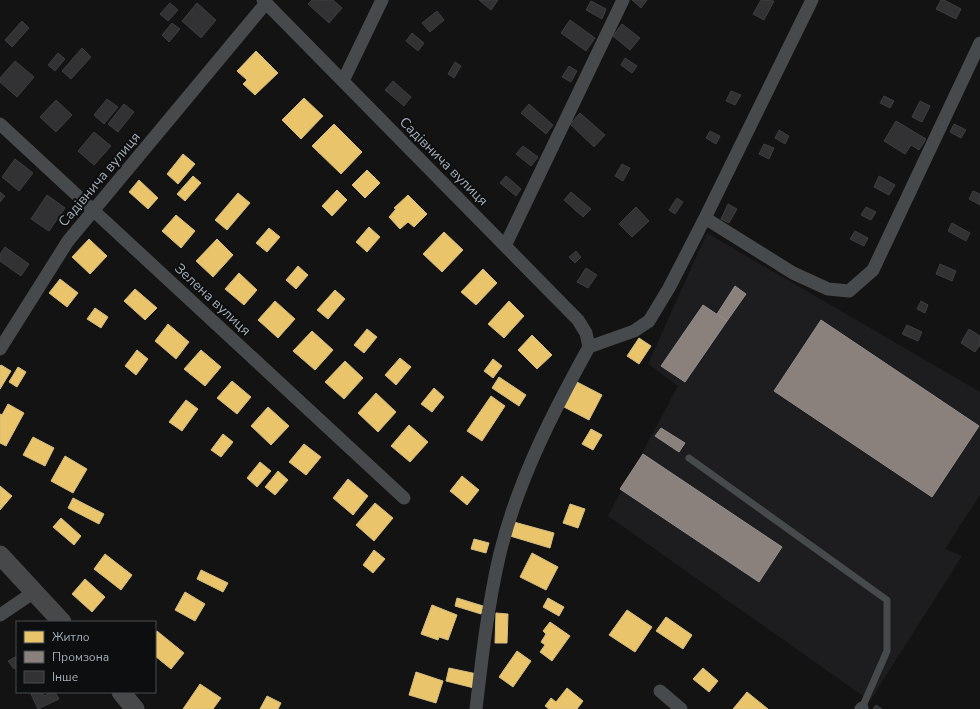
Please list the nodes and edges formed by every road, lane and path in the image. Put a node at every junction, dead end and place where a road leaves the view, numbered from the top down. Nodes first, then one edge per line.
1 (382, 0) edge
2 (623, 0) edge
3 (812, 0) edge
4 (265, 1) edge
5 (980, 43) edge
6 (343, 81) junction
7 (0, 124) edge
8 (93, 210) junction
9 (705, 218) junction
10 (505, 246) junction
11 (589, 347) junction
12 (0, 349) edge
13 (689, 458) dead end
14 (404, 498) dead end
15 (0, 555) edge
16 (34, 592) junction
17 (0, 615) edge
18 (61, 621) edge
19 (660, 691) dead end
20 (122, 693) edge
21 (861, 708) edge
22 (135, 709) edge
23 (476, 709) edge
24 (681, 709) edge

1 - 6 street
2 - 10 street
3 - 9 street
4 - 6 street, Садівнича вулиця
4 - 8 street, Садівнича вулиця
5 - 9 street
6 - 10 street, Садівнича вулиця
7 - 8 street, Зелена вулиця
8 - 12 street, Садівнича вулиця
8 - 14 street, Зелена вулиця
9 - 11 street
10 - 11 street, Садівнича вулиця
11 - 23 street
13 - 21 lane
15 - 16 main road
16 - 17 street
16 - 18 main road
19 - 24 street
20 - 22 main road

